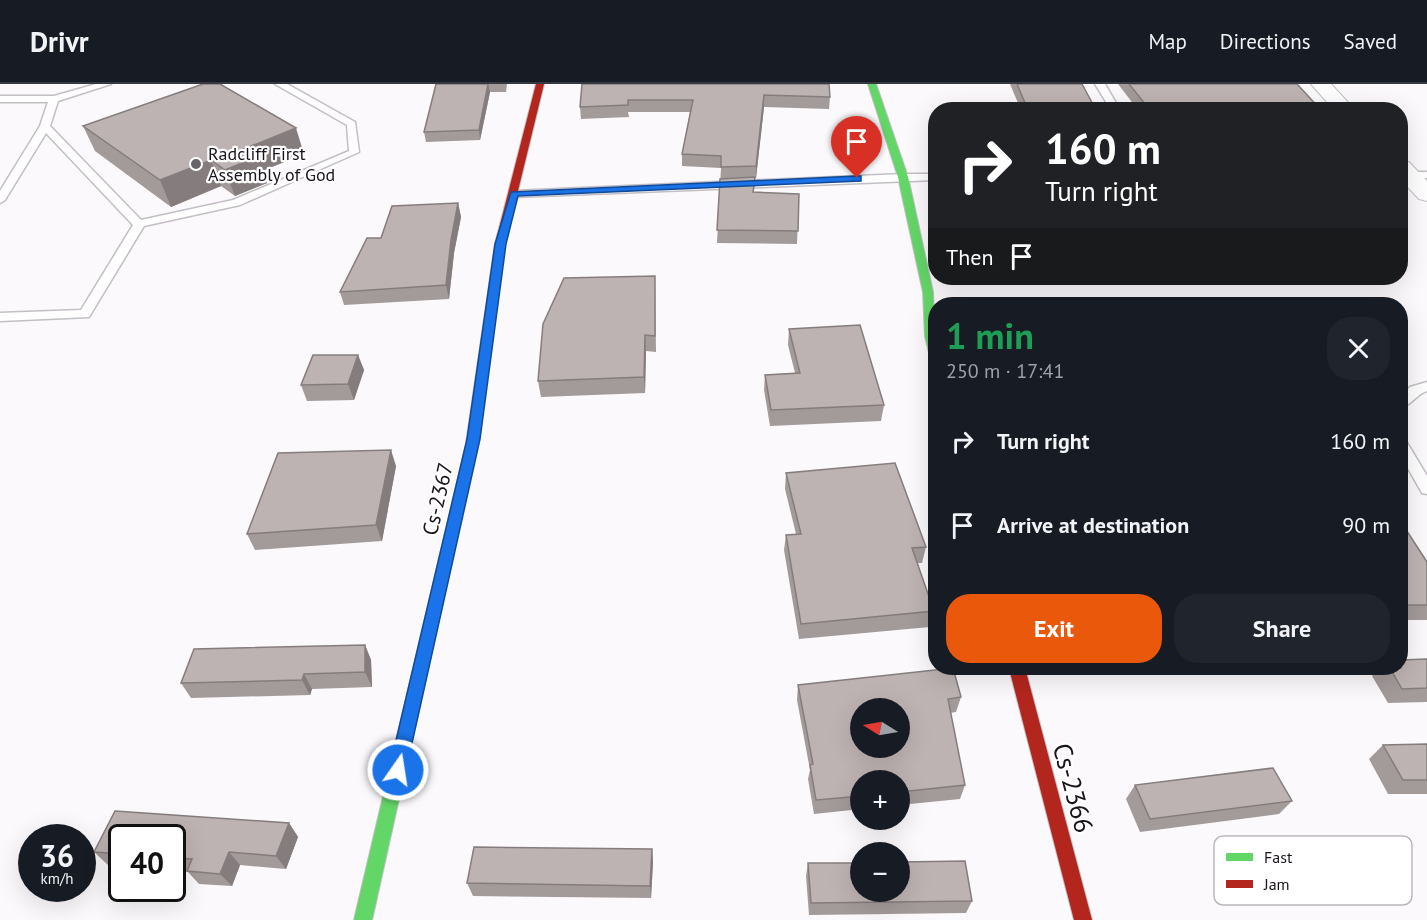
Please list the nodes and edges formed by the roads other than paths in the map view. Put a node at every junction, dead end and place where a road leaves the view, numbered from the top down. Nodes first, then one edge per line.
1 (106, 84) edge
2 (280, 84) edge
3 (540, 84) edge
4 (872, 84) edge
5 (1100, 84) edge
6 (1320, 84) edge
7 (0, 99) edge
8 (54, 99) junction
9 (1111, 102) edge
10 (1337, 102) edge
11 (45, 126) junction
12 (1409, 173) edge
13 (903, 177) junction
14 (928, 177) edge
15 (514, 194) junction
16 (1427, 194) edge
17 (0, 200) edge
18 (138, 224) junction
19 (928, 297) edge
20 (0, 317) edge
21 (1427, 386) edge
22 (1408, 396) edge
23 (1408, 456) edge
24 (1427, 489) edge
25 (1019, 675) edge
26 (363, 920) edge
27 (1083, 920) edge

1 - 8 lane
2 - 18 lane
3 - 15 street, Cs-2367
4 - 13 street
5 - 9 lane
6 - 10 street
7 - 8 lane
8 - 11 lane
11 - 17 lane
11 - 18 lane
12 - 16 street
13 - 14 lane
13 - 15 lane
13 - 19 street
15 - 26 street, Cs-2367
18 - 20 lane
21 - 22 lane
23 - 24 lane
25 - 27 street, Cs-2366

